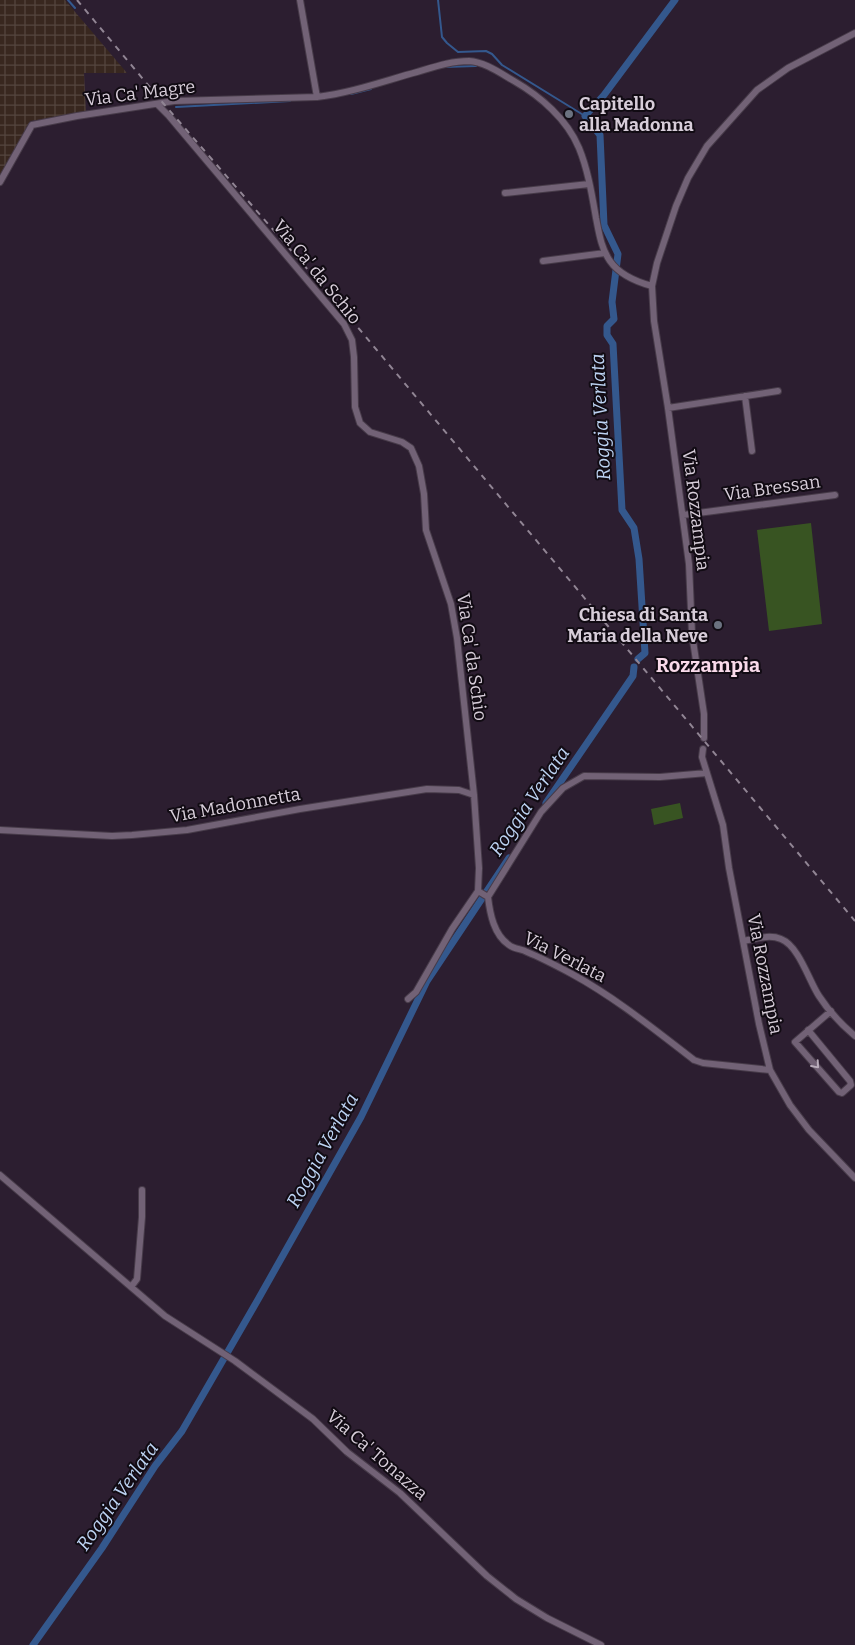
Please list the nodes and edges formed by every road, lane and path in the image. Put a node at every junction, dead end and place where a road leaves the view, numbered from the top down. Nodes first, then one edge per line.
1 (300, 0) edge
2 (855, 33) edge
3 (317, 97) junction
4 (158, 105) junction
5 (0, 182) edge
6 (589, 184) junction
7 (505, 192) dead end
8 (605, 253) junction
9 (544, 261) dead end
10 (652, 286) junction
11 (778, 391) dead end
12 (744, 396) junction
13 (668, 408) junction
14 (752, 450) dead end
15 (836, 495) dead end
16 (683, 515) junction
17 (704, 738) dead end
18 (703, 749) dead end
19 (707, 773) junction
20 (474, 795) junction
21 (0, 830) edge
22 (484, 894) junction
23 (743, 941) junction
24 (408, 999) dead end
25 (831, 1011) junction
26 (808, 1030) junction
27 (855, 1036) edge
28 (770, 1070) junction
29 (0, 1175) edge
30 (855, 1178) edge
31 (142, 1190) dead end
32 (132, 1287) junction
33 (601, 1645) edge

1 - 3 street
2 - 10 street, Via Rozzampia
3 - 4 street, Via Ca' Magre
3 - 6 street, Via Ca' Magre
4 - 5 street, Via Ca' Magre
4 - 20 street, Via Ca' da Schio
6 - 7 street
6 - 8 street, Via Ca' Magre
8 - 9 street
8 - 10 street, Via Ca' Magre
10 - 13 street, Via Rozzampia
11 - 12 street
12 - 13 street
12 - 14 street
13 - 16 street, Via Rozzampia
15 - 16 street, Via Bressan
16 - 17 street, Via Rozzampia
18 - 19 street, Via Rozzampia
19 - 22 street
19 - 23 street, Via Rozzampia
20 - 21 street, Via Madonnetta
20 - 22 street, Via Ca' da Schio
22 - 24 street
22 - 28 street, Via Verlata
23 - 25 street
23 - 28 street, Via Rozzampia
25 - 26 street
25 - 27 street
26 -> 26 street
28 - 30 street, Via Rozzampia
29 - 32 street, Via Ca' Tonazza
31 - 32 street
32 - 33 street, Via Ca' Tonazza

